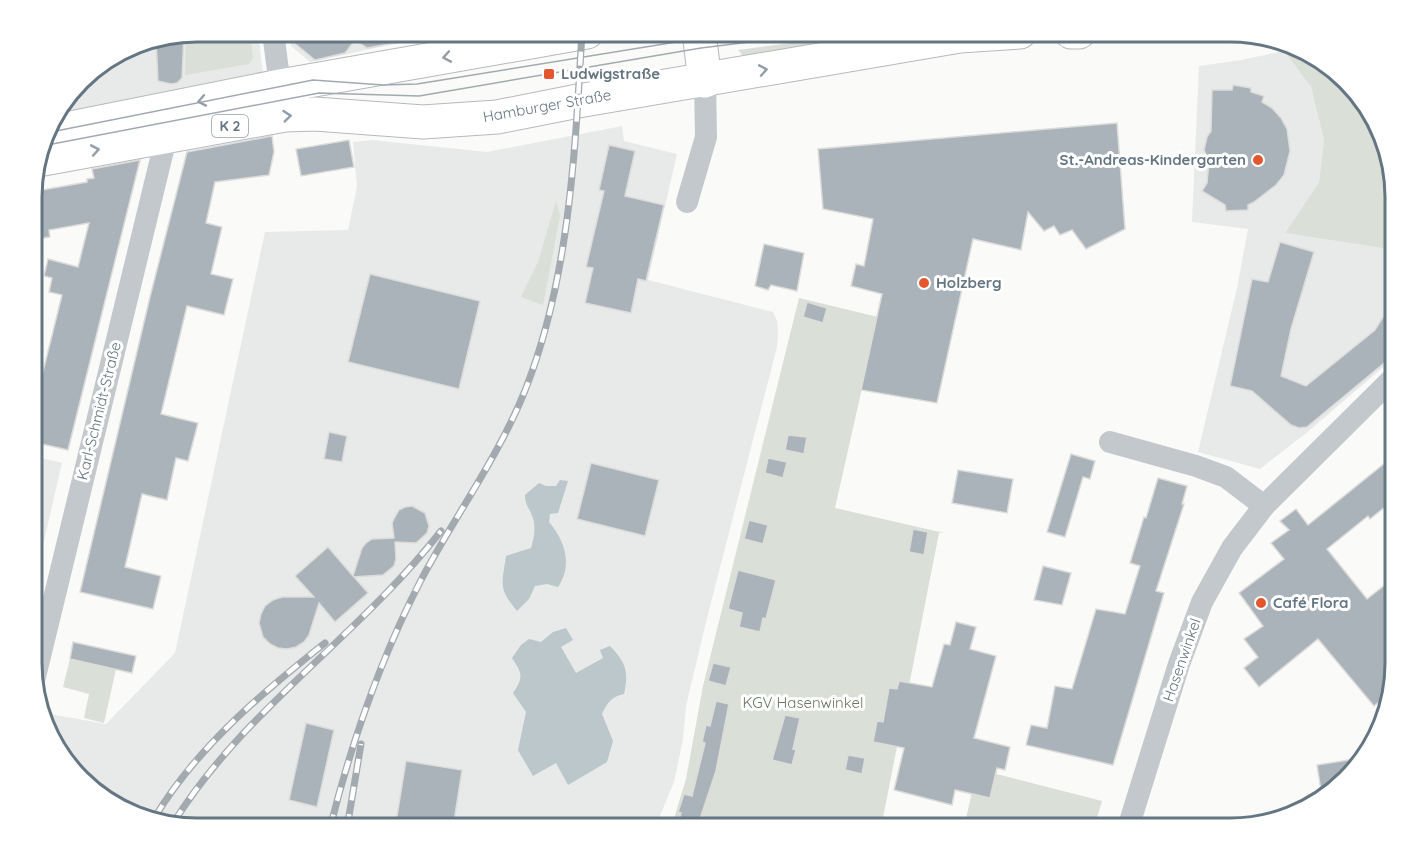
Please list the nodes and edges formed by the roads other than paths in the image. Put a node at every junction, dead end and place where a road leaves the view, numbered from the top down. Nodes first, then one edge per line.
1 (274, 42) edge
2 (530, 42) edge
3 (700, 42) edge
4 (926, 42) edge
5 (705, 81) junction
6 (280, 86) junction
7 (57, 131) edge
8 (166, 138) junction
9 (47, 159) edge
10 (687, 202) dead end
11 (1385, 386) edge
12 (1110, 442) dead end
13 (1264, 506) junction
14 (42, 648) edge
15 (1131, 818) edge

1 - 6 street
2 -> 6 main road, K 2
3 - 5 main road
5 -> 4 main road, Hamburger Straße / K 2
8 -> 5 main road, Hamburger Straße / K 2
5 - 10 street
6 -> 7 main road, K 2
9 -> 8 main road, Hamburger Straße / K 2
8 - 14 street, Karl-Schmidt-Straße
11 - 13 street, Hasenwinkel
12 - 13 street
13 - 15 street, Hasenwinkel

